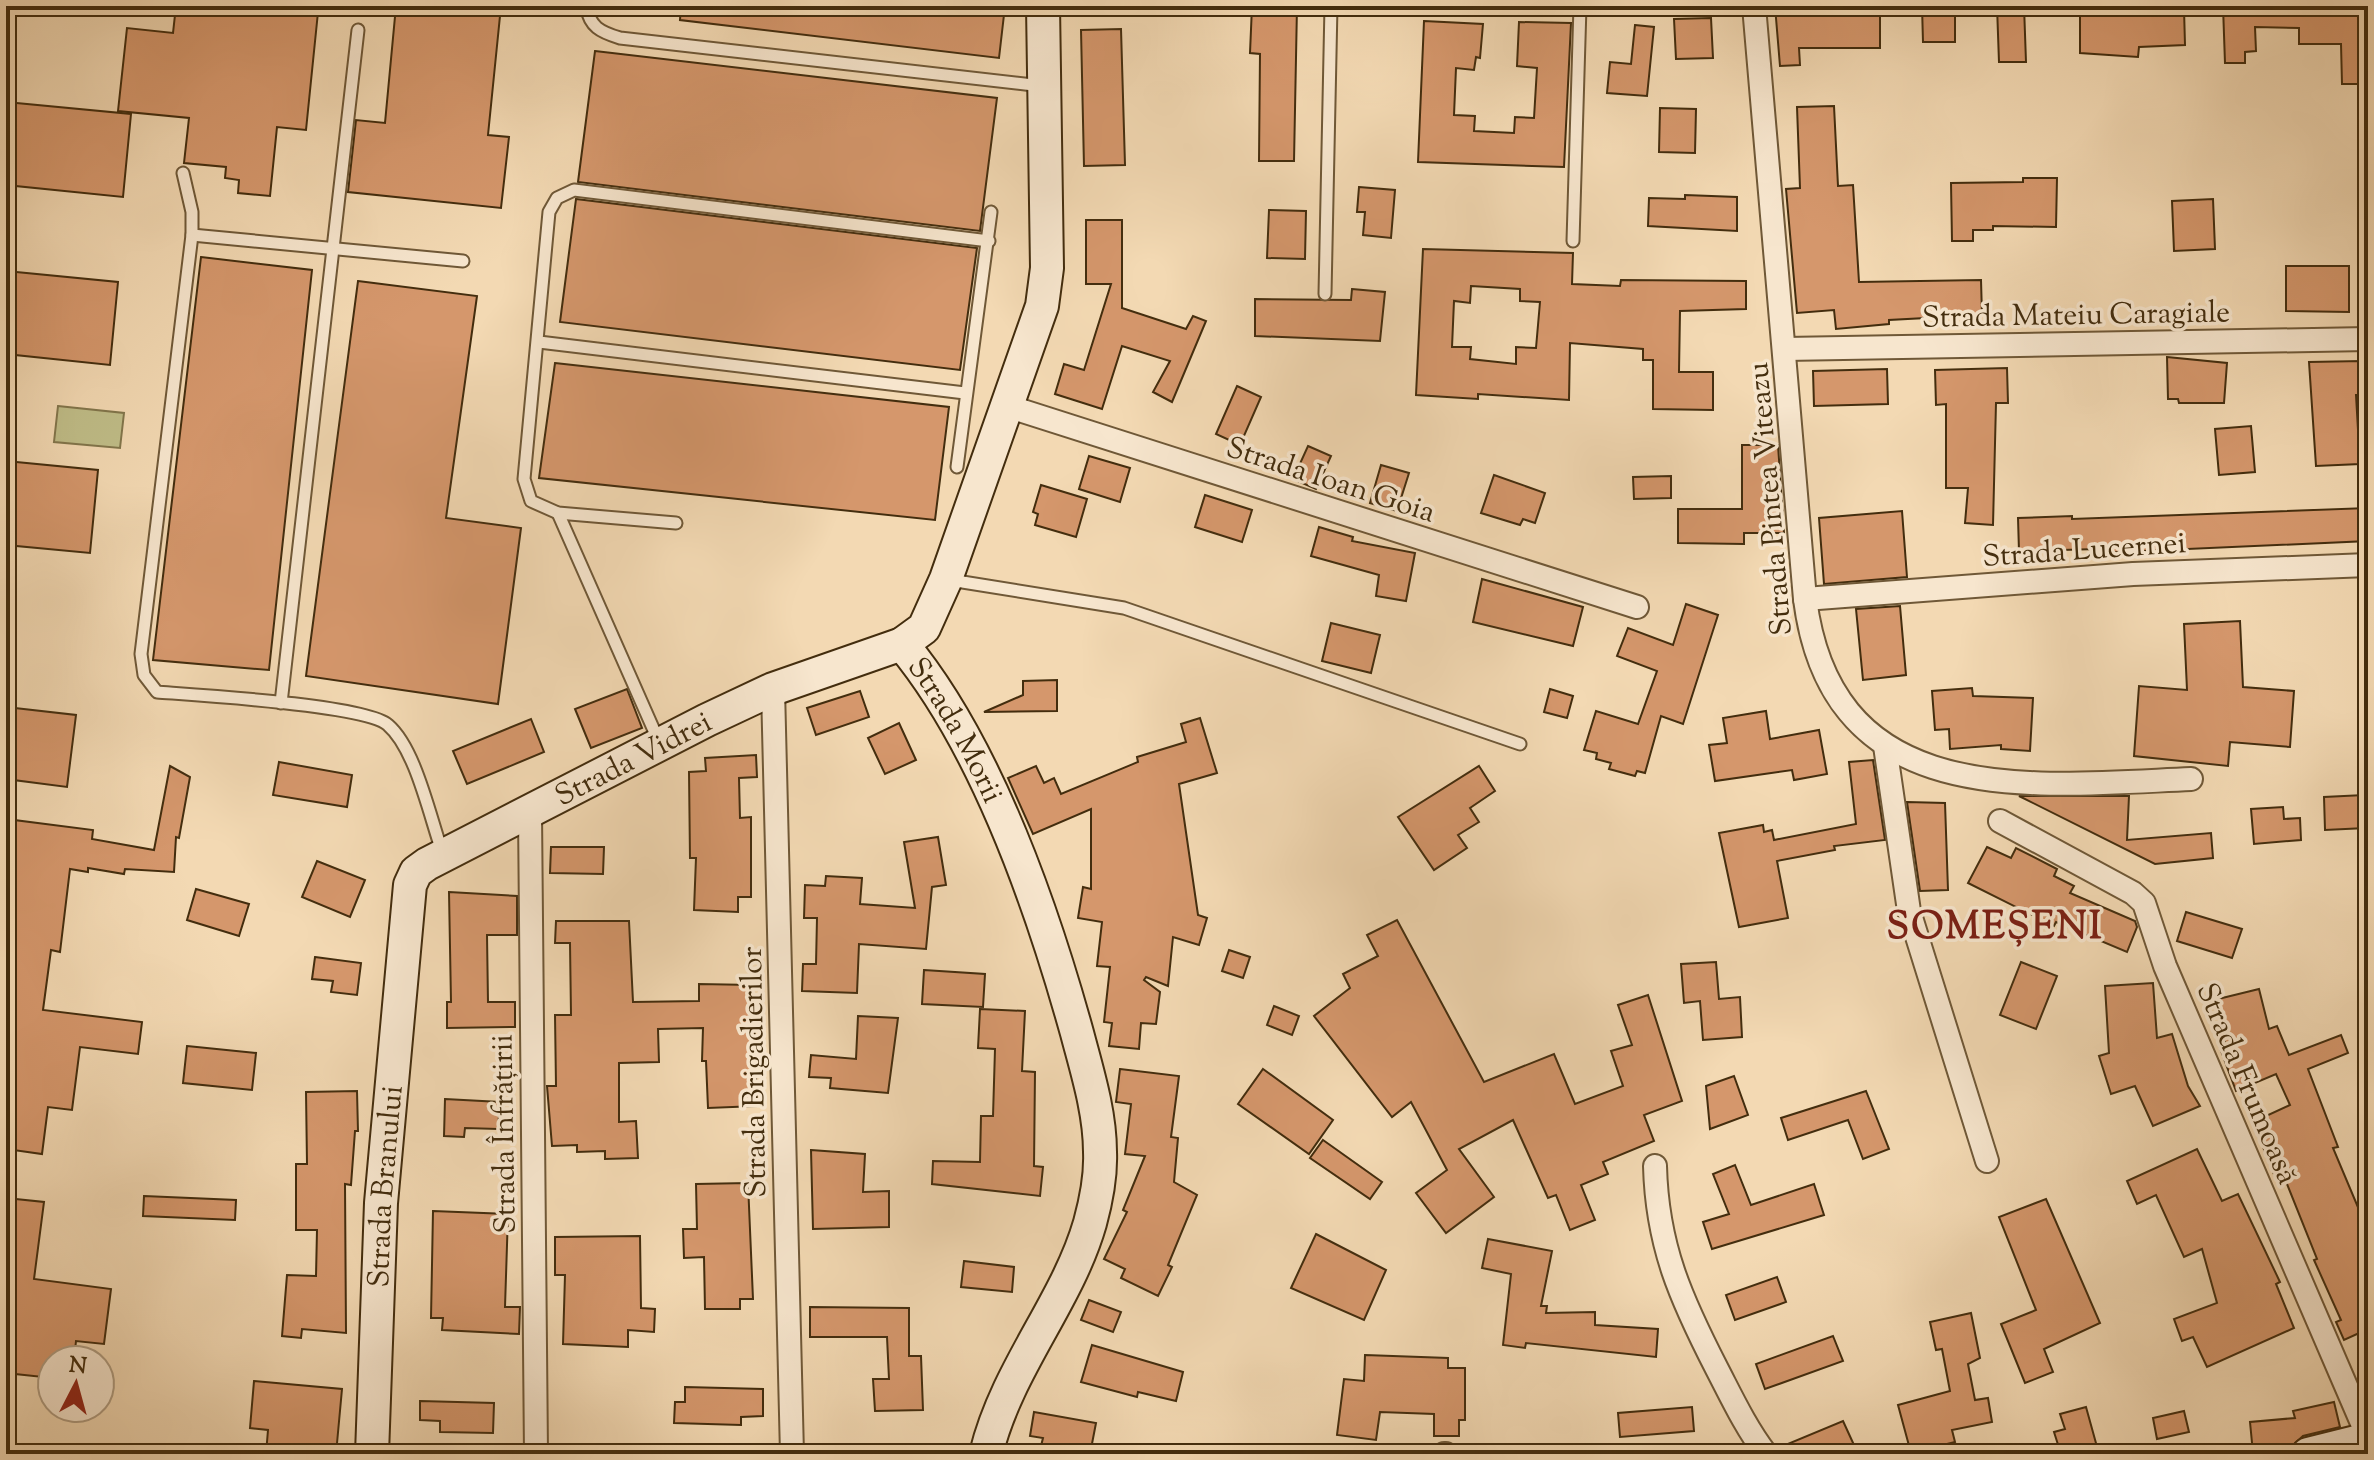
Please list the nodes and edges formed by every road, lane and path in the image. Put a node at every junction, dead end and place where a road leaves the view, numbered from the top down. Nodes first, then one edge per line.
1 (13, 6) edge
2 (586, 6) edge
3 (1043, 6) edge
4 (1331, 6) edge
5 (1580, 6) edge
6 (1754, 6) edge
7 (6, 9) edge
8 (358, 30) dead end
9 (1043, 86) junction
10 (183, 173) dead end
11 (991, 212) dead end
12 (192, 235) junction
13 (989, 241) junction
14 (1573, 241) dead end
15 (335, 247) junction
16 (463, 261) dead end
17 (1325, 294) dead end
18 (2368, 339) edge
19 (539, 342) junction
20 (1785, 349) junction
21 (965, 393) junction
22 (1007, 406) junction
23 (957, 467) dead end
24 (558, 513) junction
25 (676, 523) dead end
26 (2368, 565) edge
27 (946, 579) junction
28 (1805, 599) junction
29 (1637, 607) dead end
30 (902, 644) junction
31 (773, 689) junction
32 (281, 703) junction
33 (660, 744) junction
34 (1520, 744) dead end
35 (1885, 746) junction
36 (2191, 779) dead end
37 (530, 813) junction
38 (2000, 821) dead end
39 (444, 856) junction
40 (405, 919) joint
41 (1987, 1161) dead end
42 (1655, 1166) dead end
43 (2368, 1438) edge
44 (1759, 1453) edge
45 (372, 1454) edge
46 (536, 1454) edge
47 (792, 1454) edge
48 (986, 1454) edge
49 (2308, 1454) edge

1 - 7 path
2 - 9 lane
3 - 9 street, Strada Morii
4 - 17 lane
5 - 14 lane
6 - 20 street, Strada Pintea Viteazu
8 - 15 lane
9 - 22 street, Strada Morii
10 - 12 lane
11 - 13 lane
12 - 15 lane
12 - 32 lane
13 - 19 lane
13 - 21 lane
15 - 16 lane
15 - 32 lane
18 - 20 street, Strada Mateiu Caragiale
19 - 21 lane
19 - 24 lane
20 - 28 street, Strada Pintea Viteazu
21 - 23 lane
22 - 27 street, Strada Morii
22 - 29 street, Strada Ioan Goia
24 - 25 lane
24 - 33 lane
26 - 28 street, Strada Lucernei
27 - 30 street, Strada Morii
27 - 34 lane
28 - 35 street, Strada Pintea Viteazu
30 - 31 street, Strada Vidrei
30 - 48 street, Strada Morii
31 - 33 street, Strada Vidrei
31 - 47 street, Strada Brigadierilor
32 - 39 lane
33 - 37 street, Strada Vidrei
35 - 36 street, Strada Pintea Viteazu
35 - 41 street
37 - 39 street, Strada Vidrei
37 - 46 street, Strada Înfrățirii
38 - 43 street, Strada Frumoasă
39 - 40 street, Strada Vidrei
40 - 45 street, Strada Branului
42 - 44 street
43 - 49 street

